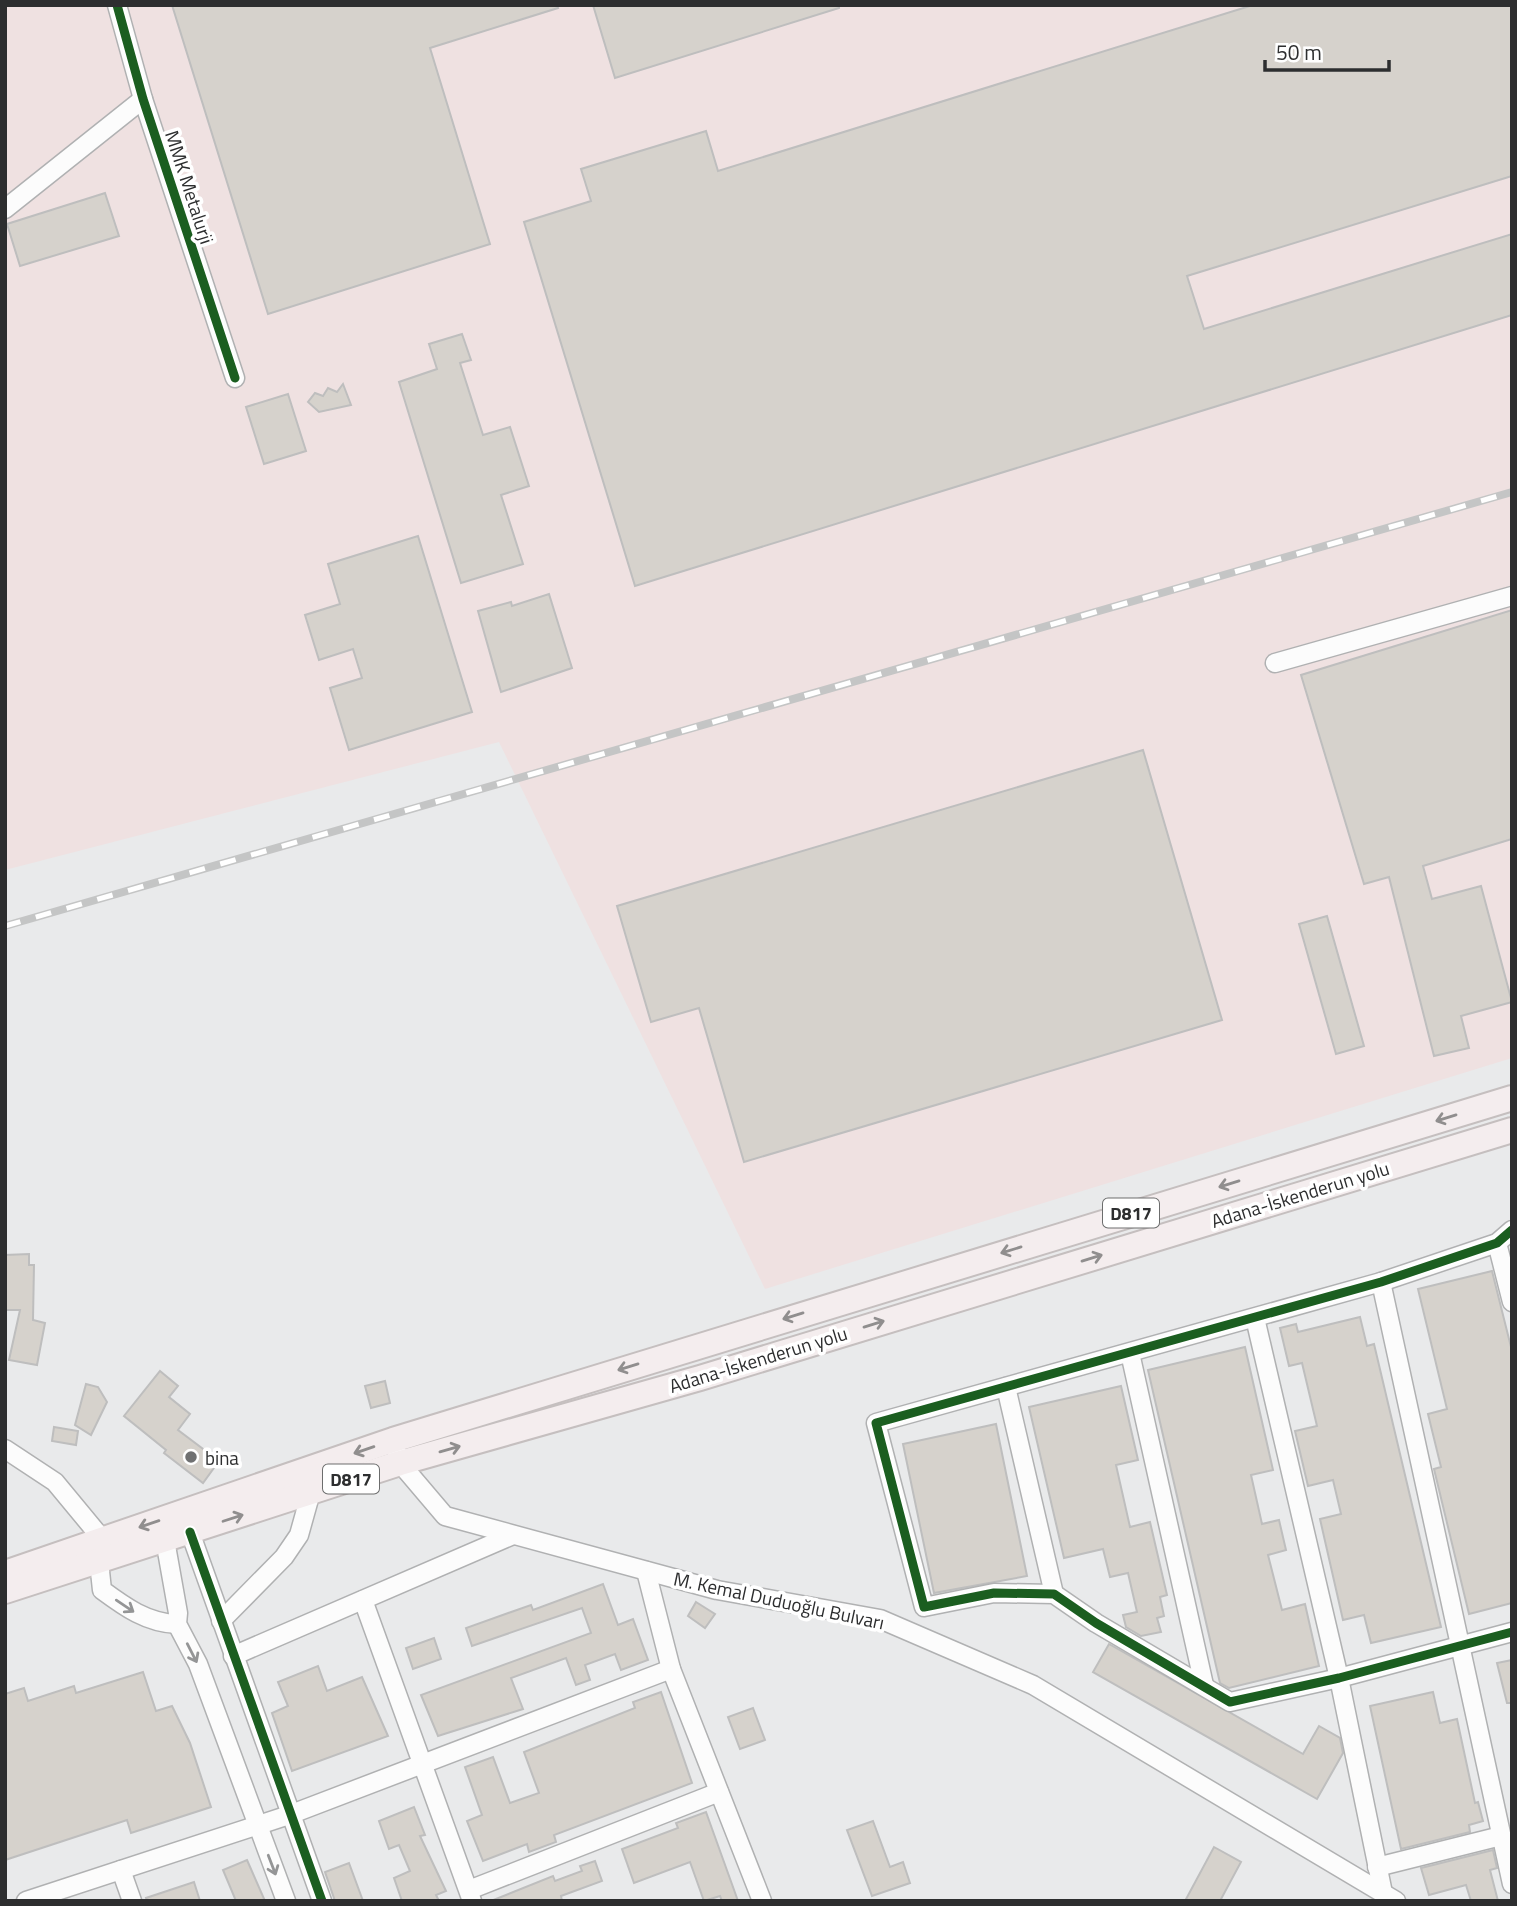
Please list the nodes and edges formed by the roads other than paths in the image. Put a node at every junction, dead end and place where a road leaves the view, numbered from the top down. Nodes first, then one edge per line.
1 (117, 5) edge
2 (143, 99) junction
3 (5, 209) edge
4 (235, 378) dead end
5 (1512, 596) edge
6 (1275, 663) dead end
7 (1512, 1098) edge
8 (1512, 1130) edge
9 (1512, 1230) edge
10 (1497, 1243) junction
11 (1381, 1282) junction
12 (1512, 1302) edge
13 (1255, 1318) junction
14 (1130, 1353) junction
15 (1006, 1387) junction
16 (5, 1449) edge
17 (396, 1452) junction
18 (311, 1492) junction
19 (190, 1532) junction
20 (513, 1535) junction
21 (165, 1540) junction
22 (101, 1551) junction
23 (646, 1571) junction
24 (5, 1573) edge
25 (5, 1591) edge
26 (1054, 1594) junction
27 (363, 1600) junction
28 (221, 1621) junction
29 (177, 1624) junction
30 (1512, 1632) edge
31 (1459, 1647) junction
32 (233, 1656) junction
33 (671, 1669) junction
34 (1339, 1678) junction
35 (1204, 1685) junction
36 (421, 1765) junction
37 (719, 1792) junction
38 (289, 1815) junction
39 (257, 1825) junction
40 (1501, 1836) junction
41 (1377, 1867) junction
42 (121, 1870) junction
43 (1512, 1884) edge
44 (470, 1896) edge
45 (1389, 1897) edge
46 (26, 1901) edge
47 (132, 1901) edge
48 (286, 1901) edge
49 (322, 1901) edge
50 (762, 1901) edge

1 - 2 street, MMK Metalurji
2 - 3 street
2 - 4 street, MMK Metalurji
5 - 6 street
7 -> 17 highway, D817
17 -> 8 highway, Adana-İskenderun yolu / D817
9 - 10 street
10 - 11 street
10 - 12 street
11 - 13 street
11 - 31 street
13 - 14 street
13 - 34 street
14 - 15 street
14 - 35 street
15 - 26 street
15 - 26 street
16 - 22 street
17 - 18 highway, Adana-İskenderun yolu / D817
17 - 20 street, M. Kemal Duduoğlu Bulvarı
17 -> 22 highway, D817
19 -> 18 highway, Adana-İskenderun yolu / D817
18 - 28 street
19 - 21 highway, Adana-İskenderun yolu / D817
19 - 28 street
20 - 23 street, M. Kemal Duduoğlu Bulvarı
20 - 27 street
21 - 22 highway, Adana-İskenderun yolu / D817
21 - 29 street
22 - 24 highway, D817
22 - 25 highway, Adana-İskenderun yolu / D817
22 -> 29 street
23 - 33 street
23 - 45 street, M. Kemal Duduoğlu Bulvarı
26 - 35 street
27 - 32 street
27 - 36 street
28 - 32 street
29 -> 39 street
30 - 31 street
31 - 34 street
31 - 40 street
32 - 38 street
33 - 36 street
33 - 37 street
34 - 35 street
34 - 41 street
36 - 38 street
36 - 44 street
37 - 44 street
37 - 50 street
38 - 39 street
38 - 49 street
39 - 42 street
39 -> 48 street
40 - 41 street
40 - 43 street
41 - 45 street
42 - 46 street
42 - 47 street

